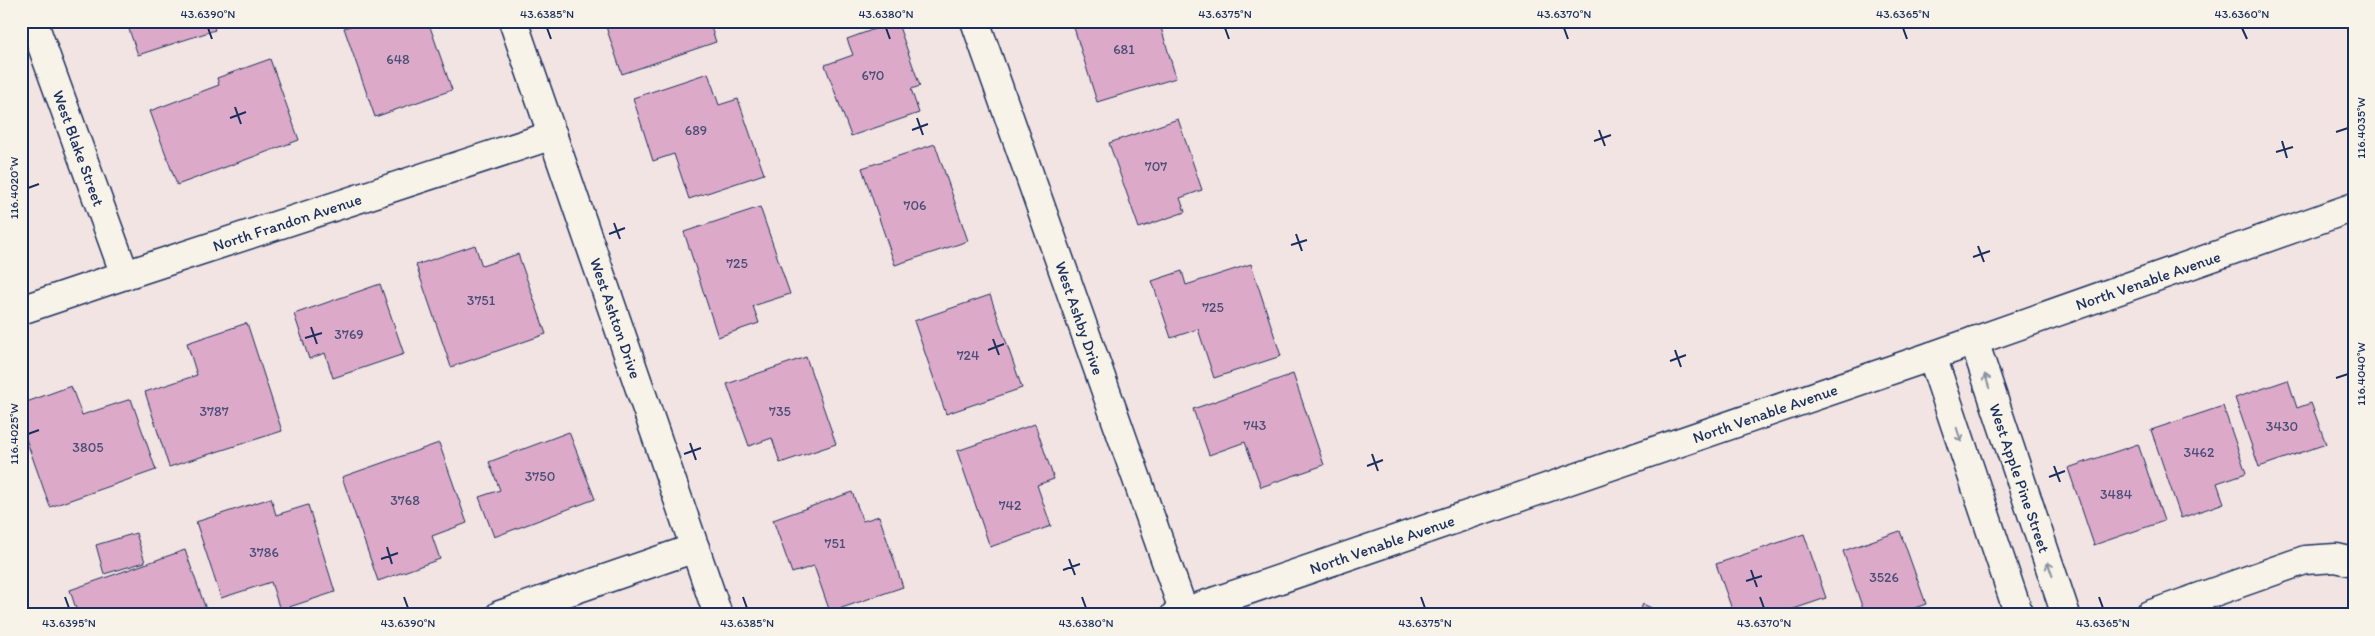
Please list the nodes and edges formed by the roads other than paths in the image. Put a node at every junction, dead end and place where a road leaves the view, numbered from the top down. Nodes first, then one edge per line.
1 (33, 21) edge
2 (513, 21) edge
3 (975, 21) edge
4 (553, 135) junction
5 (2354, 207) edge
6 (124, 274) junction
7 (21, 310) edge
8 (1974, 341) junction
9 (1932, 356) junction
10 (695, 548) junction
11 (2354, 562) edge
12 (1181, 614) edge
13 (500, 615) edge
14 (718, 615) edge
15 (2019, 615) edge
16 (2066, 615) edge
17 (2149, 615) edge

1 - 6 street, West Blake Street
2 - 4 street, West Ashton Drive
3 - 12 street, West Ashby Drive
4 - 6 street, North Frandon Avenue
4 - 10 street, West Ashton Drive
5 - 8 street, North Venable Avenue
6 - 7 street, North Frandon Avenue
8 - 9 street, North Venable Avenue
16 -> 8 street, West Apple Pine Street
9 - 12 street, North Venable Avenue
9 -> 15 street
10 - 13 street
10 - 14 street, West Ashton Drive
11 - 17 street

